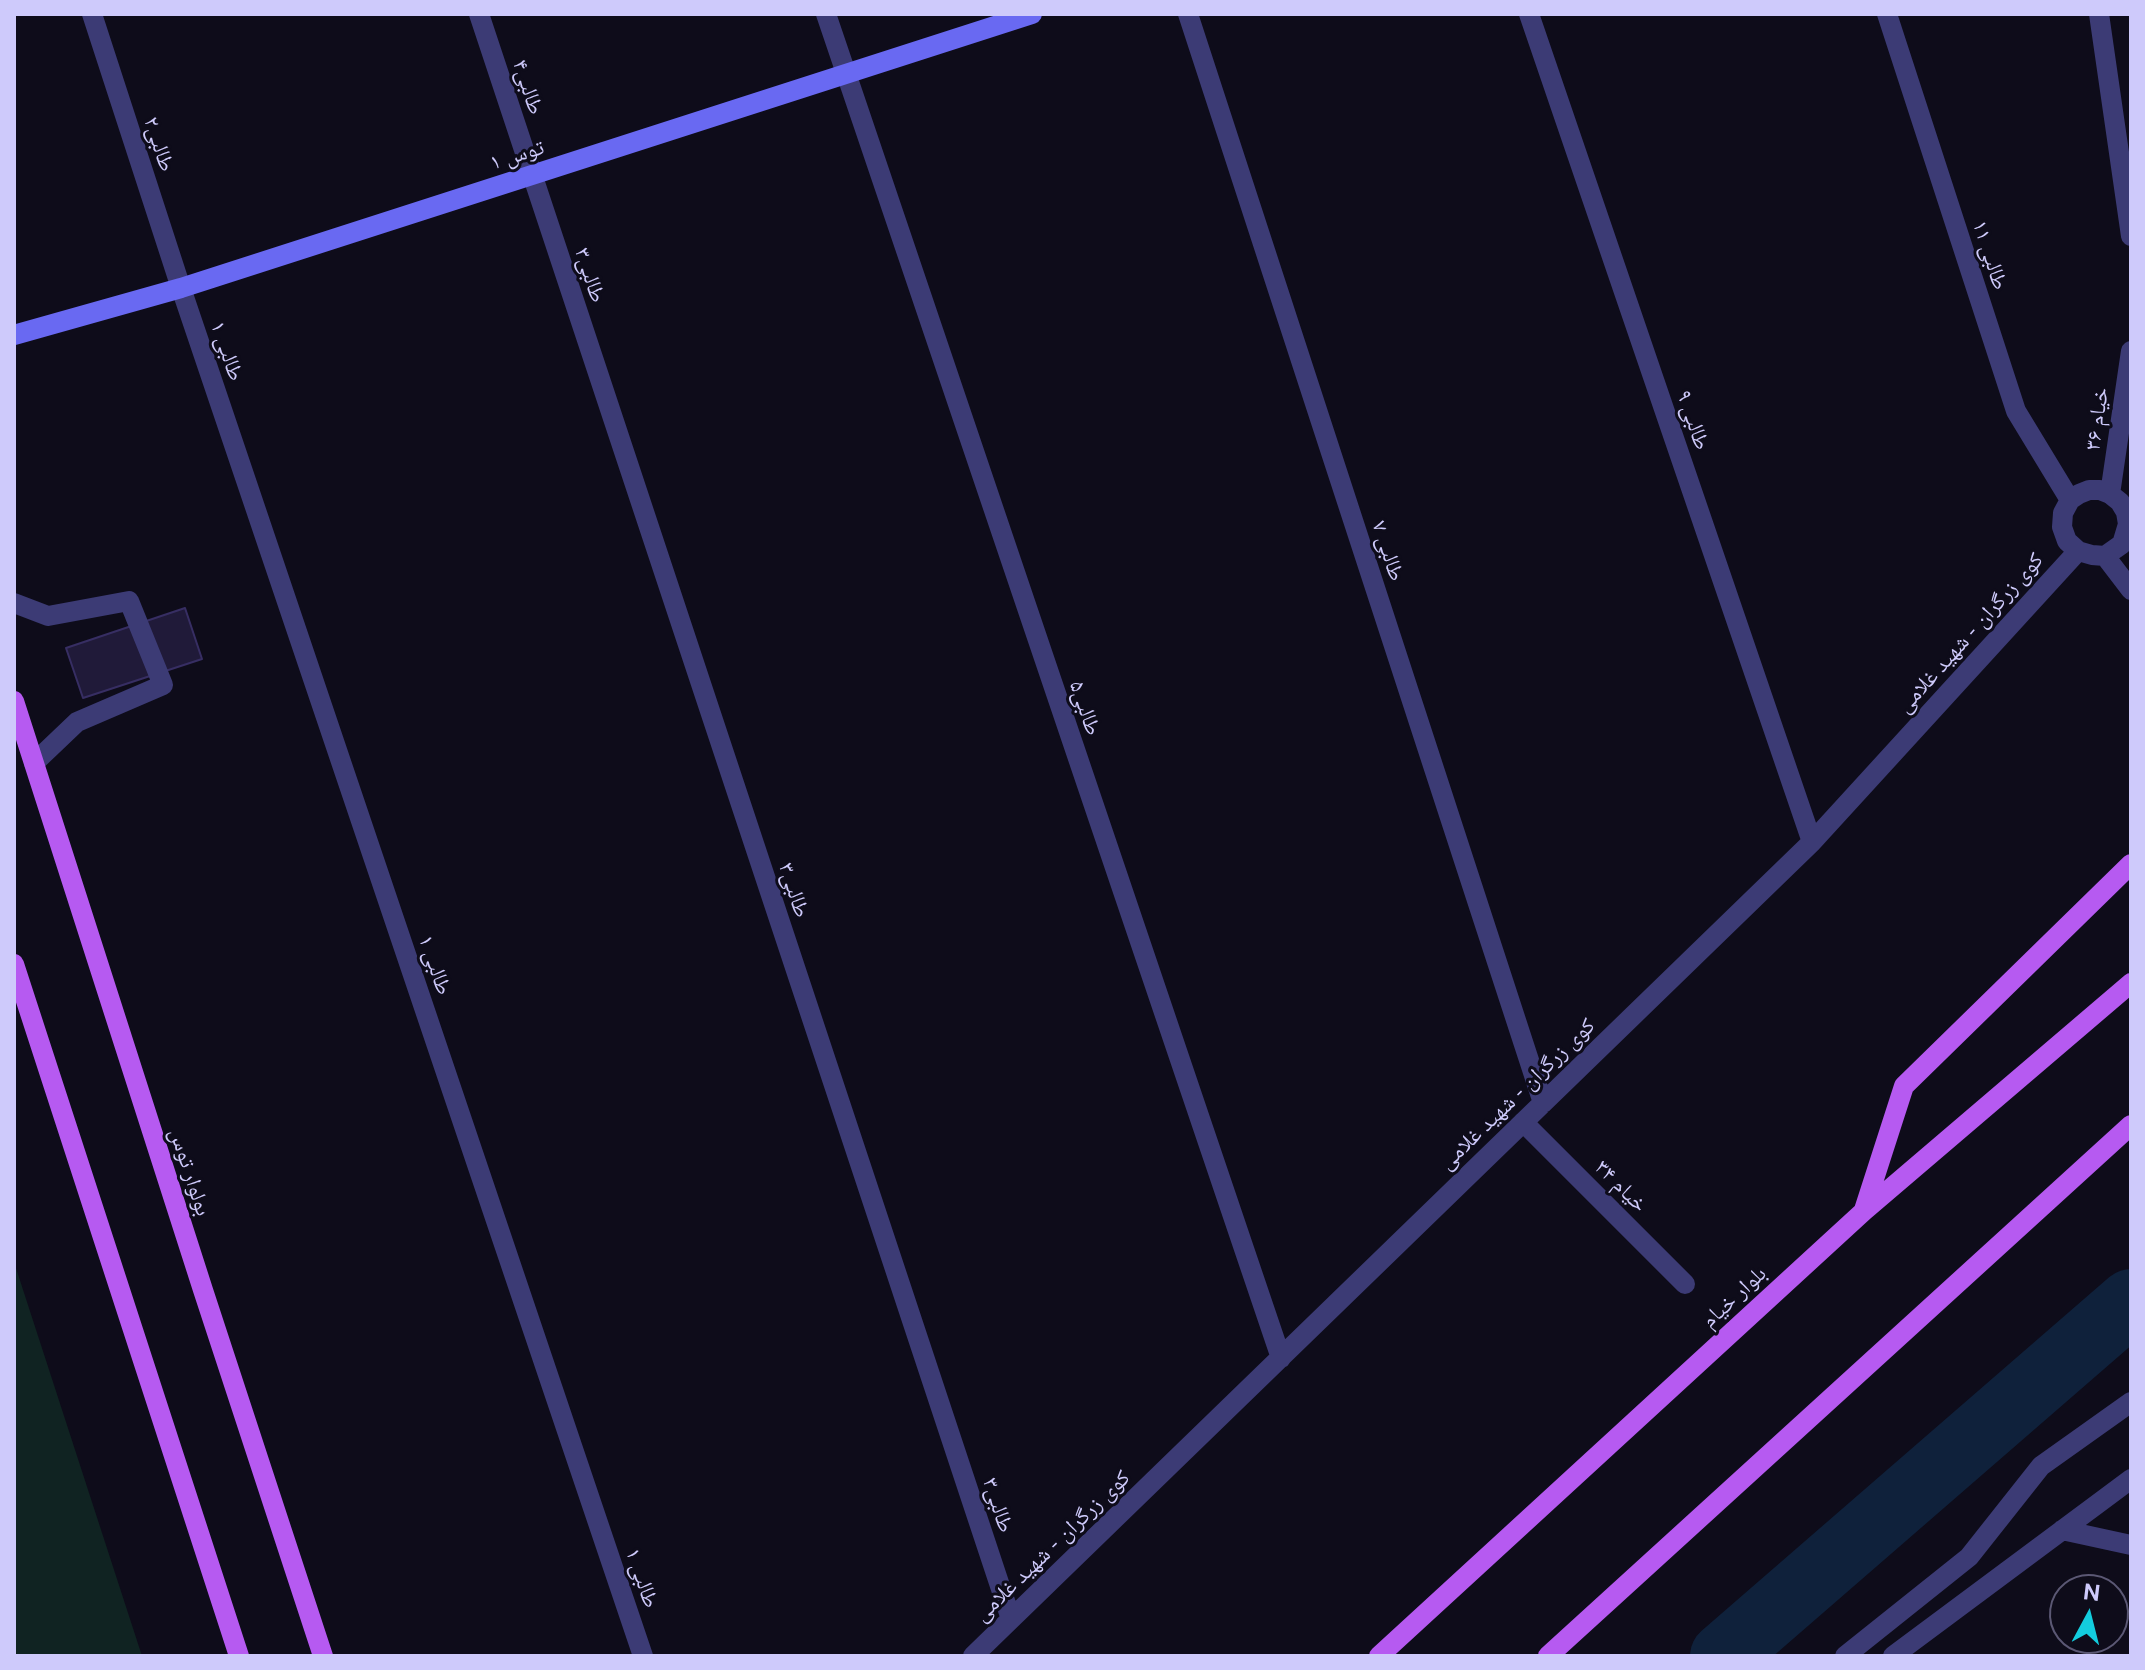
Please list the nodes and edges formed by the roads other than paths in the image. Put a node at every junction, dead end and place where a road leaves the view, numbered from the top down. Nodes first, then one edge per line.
1 (92, 14) edge
2 (479, 14) edge
3 (826, 14) edge
4 (1032, 14) edge
5 (1188, 14) edge
6 (1529, 14) edge
7 (1887, 14) edge
8 (2099, 14) edge
9 (845, 74) junction
10 (532, 175) junction
11 (2131, 236) edge
12 (181, 288) junction
13 (14, 335) edge
14 (2131, 351) edge
15 (2110, 494) junction
16 (2070, 500) junction
17 (2078, 551) junction
18 (2119, 552) edge
19 (2131, 590) edge
20 (14, 603) edge
21 (14, 701) edge
22 (34, 763) junction
23 (1812, 842) junction
24 (2131, 864) edge
25 (14, 964) edge
26 (2131, 983) edge
27 (1543, 1103) junction
28 (1523, 1122) junction
29 (2131, 1125) edge
30 (1864, 1211) junction
31 (1685, 1284) dead end
32 (1281, 1358) junction
33 (2131, 1402) edge
34 (2131, 1479) edge
35 (2062, 1530) junction
36 (2131, 1545) edge
37 (1011, 1619) junction
38 (239, 1656) edge
39 (323, 1656) edge
40 (643, 1656) edge
41 (973, 1656) edge
42 (1379, 1656) edge
43 (1548, 1656) edge
44 (1845, 1656) edge
45 (1893, 1656) edge

1 - 12 street, طالبی۲
2 - 10 street, طالبی۴
3 - 9 street, طالبی۵
4 - 9 street, توس ۱
5 - 27 street, طالبی ۷
6 - 23 street, طالبی ۹
7 - 16 street, طالبی ۱۱
8 - 11 street
9 - 10 street, توس ۱
9 - 32 street, طالبی۵
10 - 12 street, توس ۱
10 - 37 street, طالبی۳
12 - 13 street, توس ۱
12 - 40 street, طالبی ۱
14 - 15 street, خیام ۳۶
15 - 16 street
15 - 18 street
16 - 17 street
17 - 18 street
17 - 23 street, کوی زرگران - شهید غلامی
18 - 19 street
20 - 22 street
21 - 22 main road, بولوار توس
22 - 39 main road, بولوار توس
23 - 27 street, کوی زرگران - شهید غلامی
24 - 30 main road
25 - 38 main road
26 - 30 main road, بلوار خیام
27 - 28 street, کوی زرگران - شهید غلامی
28 - 31 street, خیام ۳۴
28 - 32 street, کوی زرگران - شهید غلامی
29 - 43 main road
30 - 42 main road, بلوار خیام
32 - 37 street, کوی زرگران - شهید غلامی
33 - 44 street
34 - 35 street
35 - 36 street
35 - 45 street
37 - 41 street, کوی زرگران - شهید غلامی

